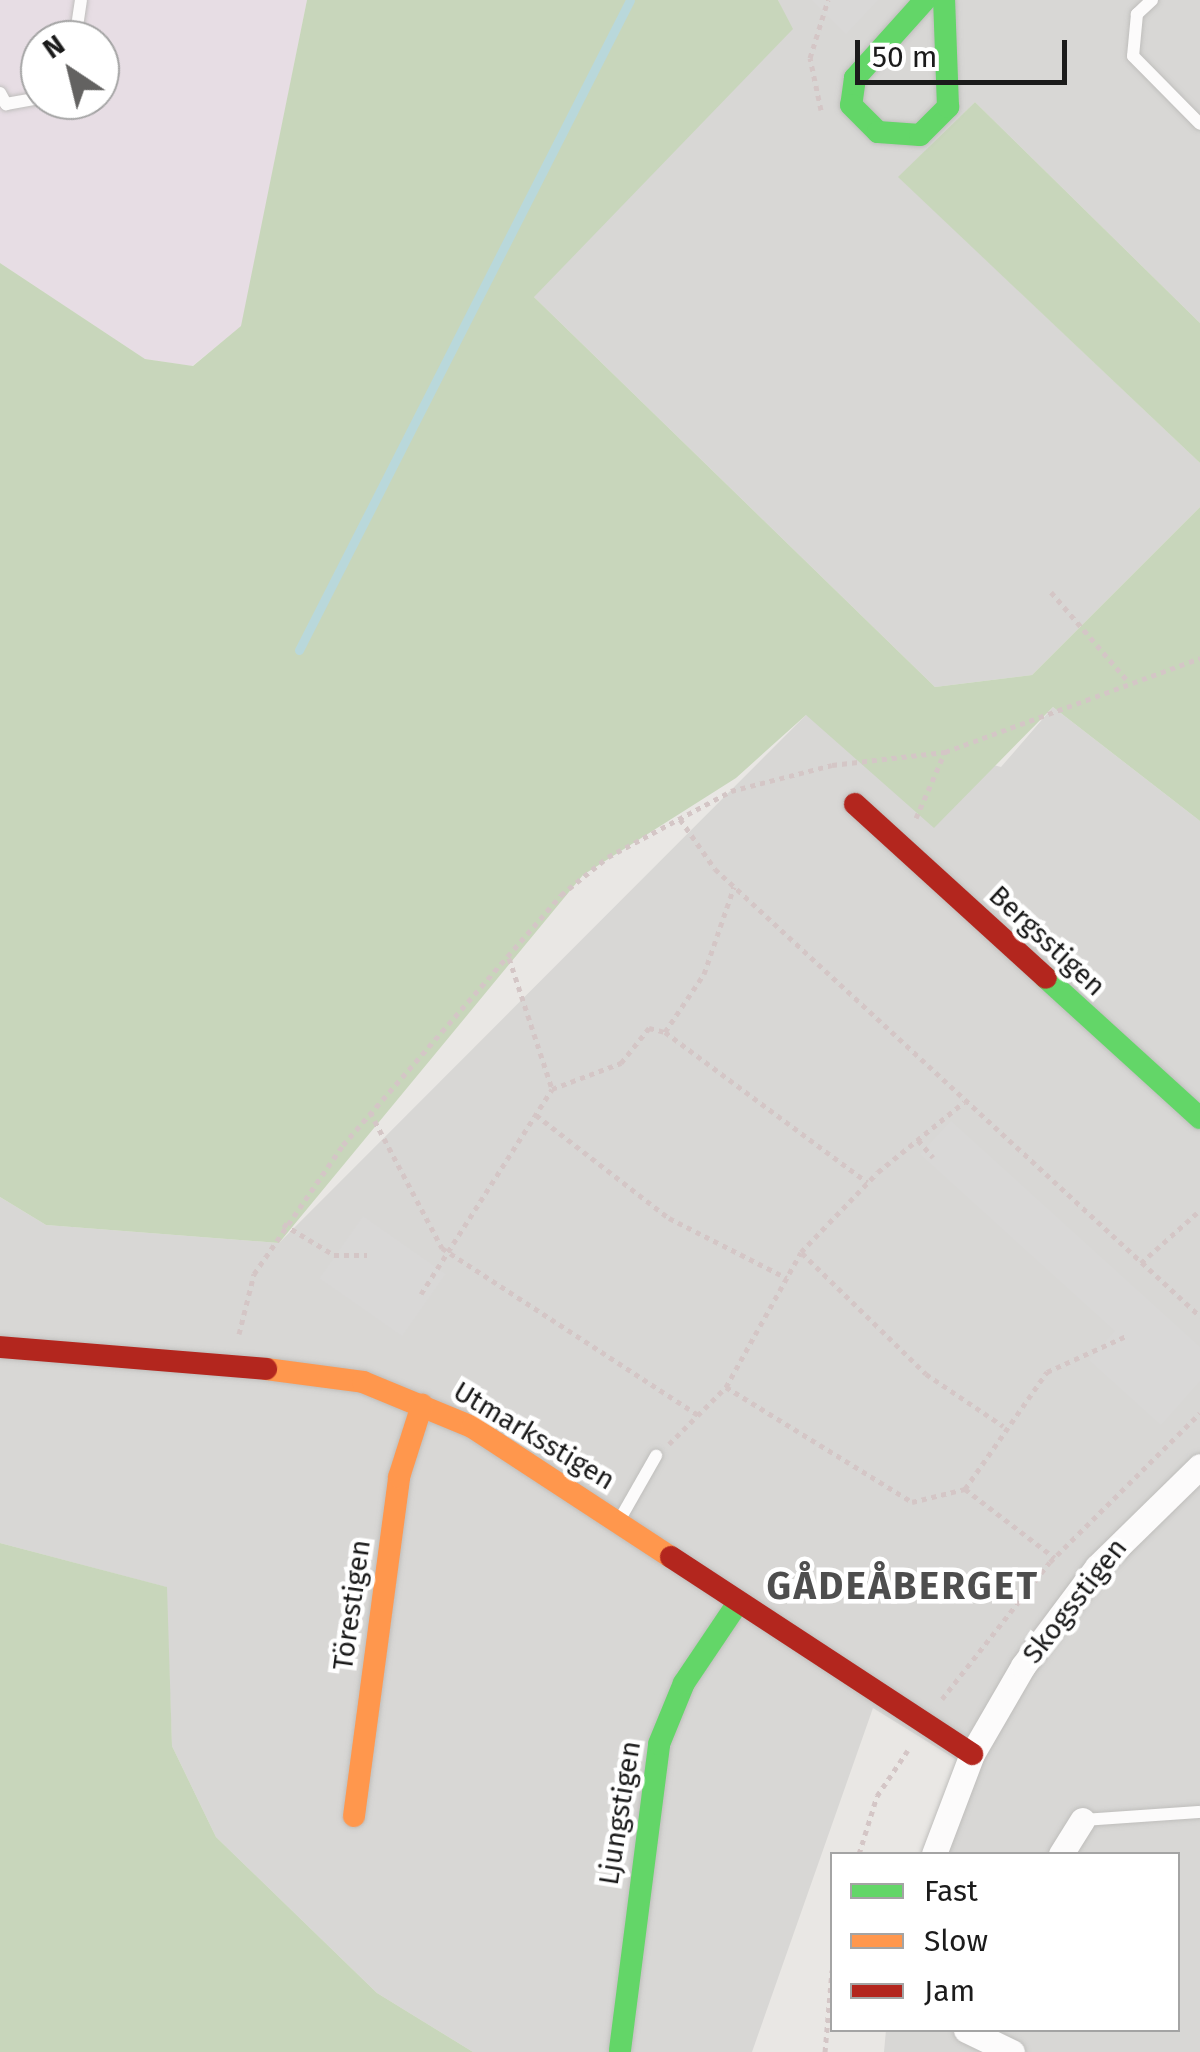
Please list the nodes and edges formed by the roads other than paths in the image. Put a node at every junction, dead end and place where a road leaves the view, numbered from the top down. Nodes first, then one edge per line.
1 (925, 0) edge
2 (944, 0) edge
3 (1152, 0) edge
4 (0, 93) edge
5 (20, 102) edge
6 (1200, 124) edge
7 (855, 804) dead end
8 (1200, 1118) edge
9 (0, 1347) edge
10 (422, 1405) junction
11 (656, 1456) road end
12 (1200, 1466) edge
13 (618, 1522) junction
14 (737, 1604) junction
15 (972, 1754) junction
16 (1200, 1812) edge
17 (354, 1816) dead end
18 (1082, 1820) joint
19 (935, 1852) edge
20 (1062, 1852) edge
21 (970, 2032) edge
22 (620, 2050) edge
23 (1012, 2052) edge

1 - 2 street
3 - 6 lane
4 - 5 lane
7 - 8 street, Bergsstigen
9 - 10 street, Utmarksstigen
10 - 13 street, Utmarksstigen
10 - 17 street, Törestigen
11 - 13 lane
12 - 15 street, Skogsstigen
13 - 14 street, Utmarksstigen
14 - 15 street, Utmarksstigen
14 - 22 street, Ljungstigen
15 - 19 street, Skogsstigen
16 - 18 lane
18 - 20 street
21 - 23 street

